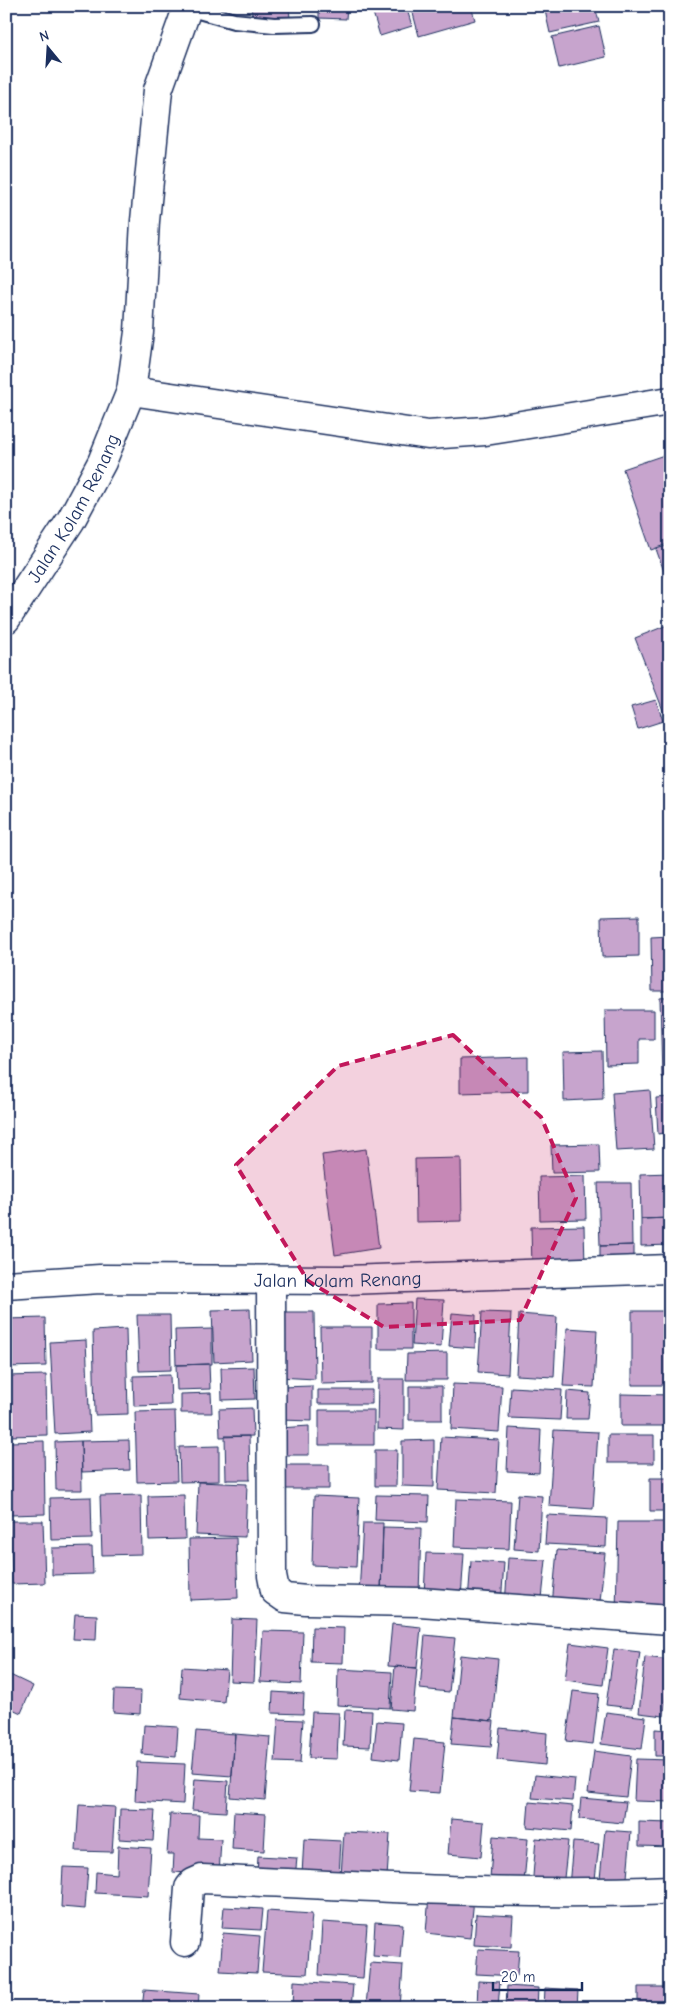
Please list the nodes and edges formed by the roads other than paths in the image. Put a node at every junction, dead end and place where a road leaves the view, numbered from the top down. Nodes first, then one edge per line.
1 (188, 7) edge
2 (314, 24) dead end
3 (131, 391) junction
4 (670, 401) edge
5 (6, 619) edge
6 (670, 1269) edge
7 (271, 1279) junction
8 (6, 1285) edge
9 (670, 1620) edge
10 (670, 1890) edge
11 (185, 1942) dead end

1 - 2 lane
1 - 3 street, Jalan Kolam Renang
3 - 4 street
3 - 5 street, Jalan Kolam Renang
6 - 7 street, Jalan Kolam Renang
7 - 8 street, Jalan Kolam Renang
7 - 9 street
10 - 11 street

